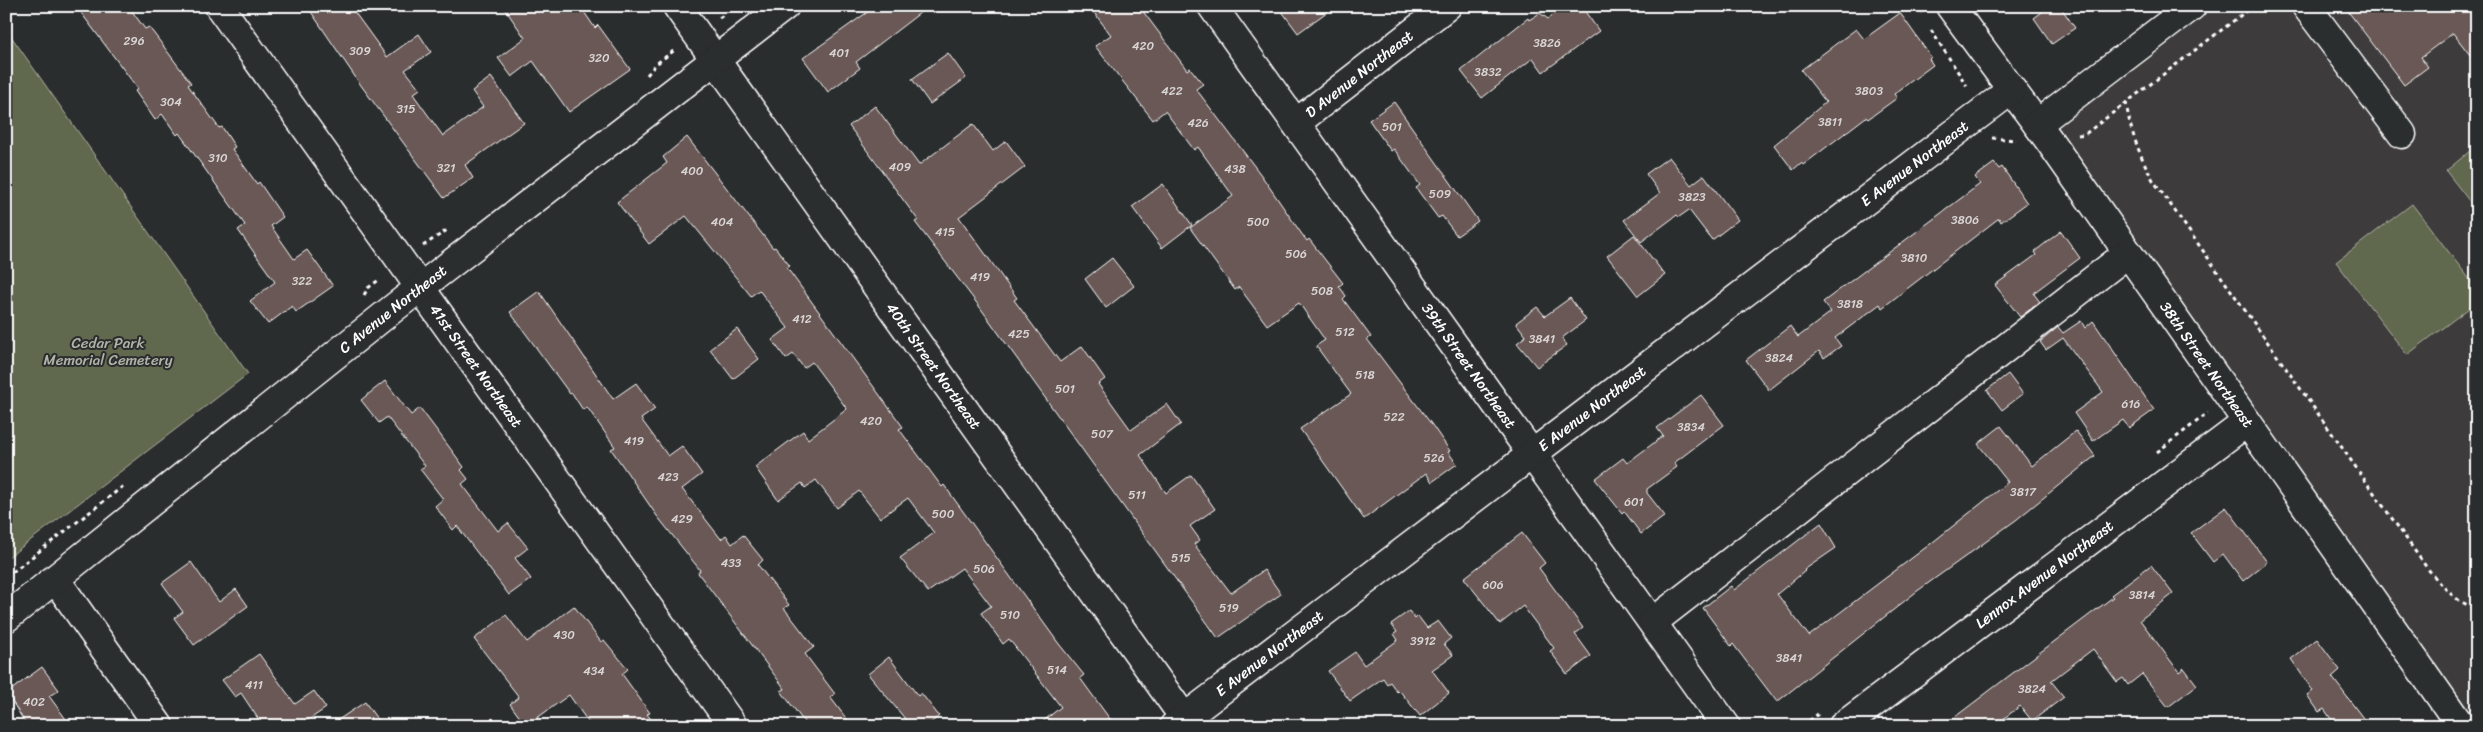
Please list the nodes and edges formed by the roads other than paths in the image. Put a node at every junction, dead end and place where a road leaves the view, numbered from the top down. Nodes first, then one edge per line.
1 (219, 6) edge
2 (677, 6) edge
3 (785, 6) edge
4 (1212, 6) edge
5 (1447, 6) edge
6 (1950, 6) edge
7 (2192, 6) edge
8 (2306, 6) edge
9 (716, 60) junction
10 (2010, 91) junction
11 (1296, 123) junction
12 (2037, 124) junction
13 (2402, 134) dead end
14 (2128, 253) junction
15 (420, 288) junction
16 (2247, 422) junction
17 (1532, 454) junction
18 (56, 580) junction
19 (6, 618) edge
20 (1652, 622) junction
21 (1183, 723) edge
22 (159, 726) edge
23 (733, 726) edge
24 (1726, 726) edge
25 (1843, 726) edge
26 (2461, 726) edge

1 - 15 street, 41st Street Northeast
2 - 9 street, 40th Street Northeast
3 - 9 street, C Avenue Northeast
4 - 11 street, 39th Street Northeast
5 - 11 street, D Avenue Northeast
6 - 10 street, 38th Street Northeast
7 - 12 street
8 - 13 street
9 - 15 street, C Avenue Northeast
9 - 21 street, 40th Street Northeast
10 - 12 street, 38th Street Northeast
10 - 17 street, E Avenue Northeast
11 - 17 street, 39th Street Northeast
12 - 14 street, 38th Street Northeast
14 - 16 street, 38th Street Northeast
14 - 20 street
15 - 18 street, C Avenue Northeast
15 - 23 street, 41st Street Northeast
16 - 25 street, Lennox Avenue Northeast
16 - 26 street, 38th Street Northeast
17 - 20 street, 39th Street Northeast
17 - 21 street, E Avenue Northeast
18 - 19 street, C Avenue Northeast
18 - 22 street
20 - 24 street, 39th Street Northeast

